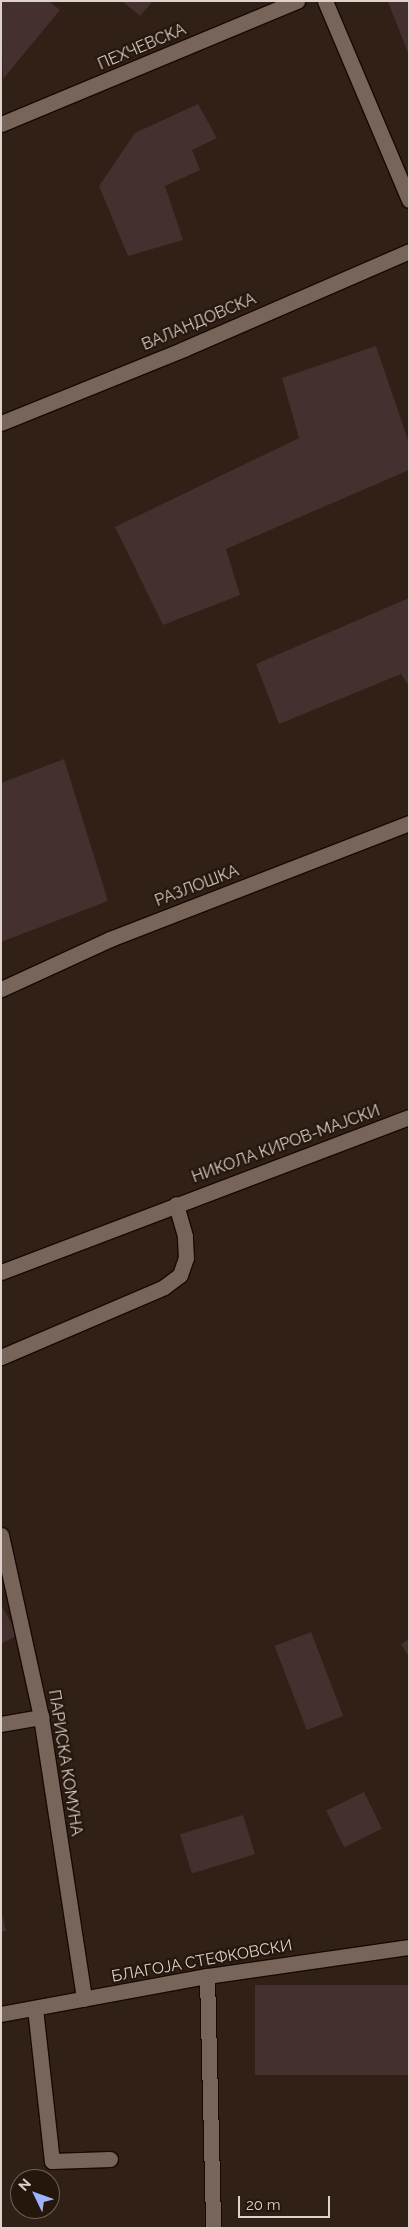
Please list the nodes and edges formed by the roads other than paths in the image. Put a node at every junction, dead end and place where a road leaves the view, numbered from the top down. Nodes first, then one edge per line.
1 (297, 1) edge
2 (325, 1) edge
3 (1, 124) edge
4 (409, 200) edge
5 (409, 251) edge
6 (1, 423) edge
7 (409, 823) edge
8 (1, 989) edge
9 (409, 1117) edge
10 (176, 1204) junction
11 (1, 1272) edge
12 (1, 1357) edge
13 (1, 1535) edge
14 (41, 1717) junction
15 (1, 1724) edge
16 (409, 1947) edge
17 (207, 1976) junction
18 (84, 1999) junction
19 (35, 2008) junction
20 (1, 2014) edge
21 (110, 2159) dead end
22 (213, 2228) edge

1 - 3 street, ПЕХЧЕВСКА
2 - 4 street
5 - 6 street, ВАЛАНДОВСКА
7 - 8 street, РАЗЛОШКА
9 - 10 street, НИКОЛА КИРОВ-МАЈСКИ
10 - 11 street, НИКОЛА КИРОВ-МАЈСКИ
10 - 12 street
13 - 14 street, ПАРИСКА КОМУНА
14 - 15 street
14 - 18 street, ПАРИСКА КОМУНА
16 - 17 street, БЛАГОЈА СТЕФКОВСКИ
17 - 18 street, БЛАГОЈА СТЕФКОВСКИ
17 - 22 street
18 - 19 street, БЛАГОЈА СТЕФКОВСКИ
19 - 20 street, БЛАГОЈА СТЕФКОВСКИ
19 - 21 street

